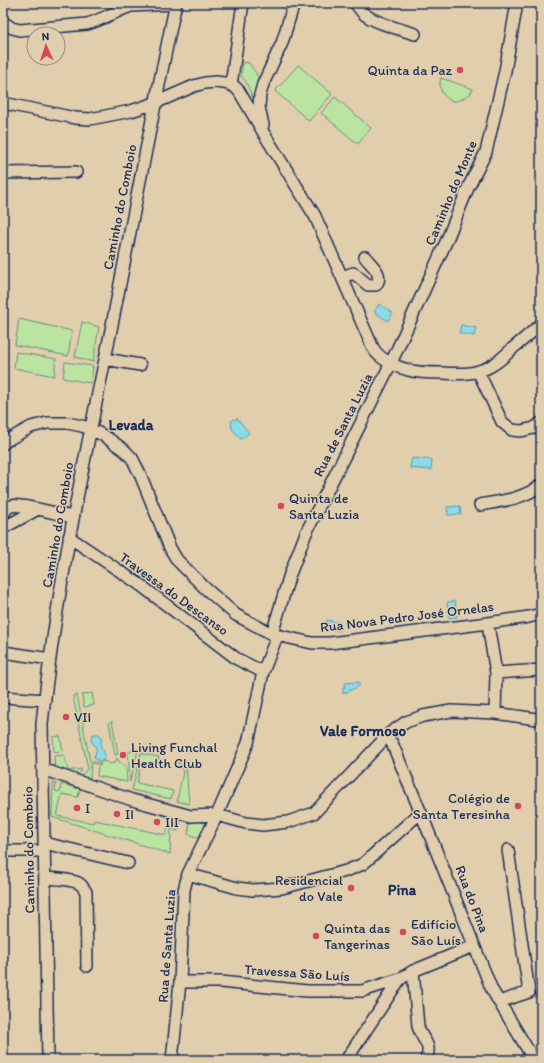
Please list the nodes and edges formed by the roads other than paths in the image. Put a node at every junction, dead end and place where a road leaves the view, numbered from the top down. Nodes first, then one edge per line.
1 (243, 3) edge
2 (294, 3) edge
3 (355, 3) edge
4 (517, 3) edge
5 (175, 4) edge
6 (3, 22) edge
7 (415, 34) dead end
8 (231, 85) junction
9 (3, 103) edge
10 (155, 103) junction
11 (266, 137) junction
12 (76, 172) dead end
13 (3, 173) edge
14 (365, 257) dead end
15 (342, 277) junction
16 (541, 324) edge
17 (105, 359) junction
18 (391, 363) junction
19 (140, 365) dead end
20 (478, 372) junction
21 (541, 423) edge
22 (91, 429) junction
23 (3, 444) edge
24 (541, 485) edge
25 (480, 505) dead end
26 (38, 509) junction
27 (3, 515) edge
28 (73, 517) junction
29 (3, 528) edge
30 (69, 537) junction
31 (541, 614) edge
32 (489, 631) dead end
33 (275, 635) junction
34 (3, 652) edge
35 (50, 659) junction
36 (541, 670) edge
37 (263, 672) junction
38 (496, 673) junction
39 (3, 697) edge
40 (45, 700) junction
41 (496, 713) junction
42 (541, 719) edge
43 (392, 743) dead end
44 (43, 770) junction
45 (421, 812) junction
46 (217, 815) junction
47 (44, 847) junction
48 (508, 850) dead end
49 (3, 851) edge
50 (128, 863) dead end
51 (188, 874) junction
52 (45, 878) junction
53 (474, 946) junction
54 (87, 966) dead end
55 (413, 971) junction
56 (400, 979) junction
57 (180, 982) junction
58 (499, 1002) junction
59 (48, 1060) edge
60 (172, 1060) edge
61 (346, 1060) edge
62 (426, 1060) edge
63 (534, 1060) edge

1 - 8 street
2 - 11 street
3 - 7 street
4 - 18 street, Caminho do Monte
5 - 6 street
5 - 10 street, Caminho do Comboio
8 - 10 street
8 - 11 street
9 - 10 street
10 - 17 street, Caminho do Comboio
11 - 15 street
12 - 13 street
14 - 15 street
15 - 18 street
16 - 20 street
17 - 19 street
17 - 22 street, Caminho do Comboio
18 - 20 street
18 - 33 street, Rua de Santa Luzia
20 - 21 street
22 - 23 street, Rua Nova Pedro José Ornelas
22 - 28 street, Caminho do Comboio
22 - 33 street, Rua Nova Pedro José Ornelas
24 - 25 street
26 - 27 street
26 - 28 street
26 - 29 street
28 - 30 street, Caminho do Comboio
30 - 35 street, Caminho do Comboio
30 - 37 street, Travessa do Descanso
31 - 33 street, Rua Nova Pedro José Ornelas
32 - 38 street
33 - 37 street, Rua de Santa Luzia
34 - 35 street
35 - 40 street, Caminho do Comboio
36 - 38 street
37 - 46 street, Rua de Santa Luzia
38 - 41 street
39 - 40 street
40 - 44 street, Caminho do Comboio
41 - 42 street
41 - 46 street
43 - 45 street, Rua do Pina
44 - 46 street
44 - 47 street, Caminho do Comboio
45 - 51 street
45 - 53 street, Rua do Pina
46 - 51 street, Rua de Santa Luzia
47 - 49 street
47 - 50 street
47 - 52 street, Caminho do Comboio
48 - 58 street
51 - 57 street, Rua de Santa Luzia
52 - 54 street
52 - 59 street, Caminho do Comboio
53 - 55 street, Travessa São Luís
53 - 58 street, Rua do Pina
55 - 56 street, Travessa São Luís
55 - 62 street
56 - 57 street, Travessa São Luís
56 - 61 street
57 - 60 street, Rua de Santa Luzia
58 - 63 street, Rua do Pina

